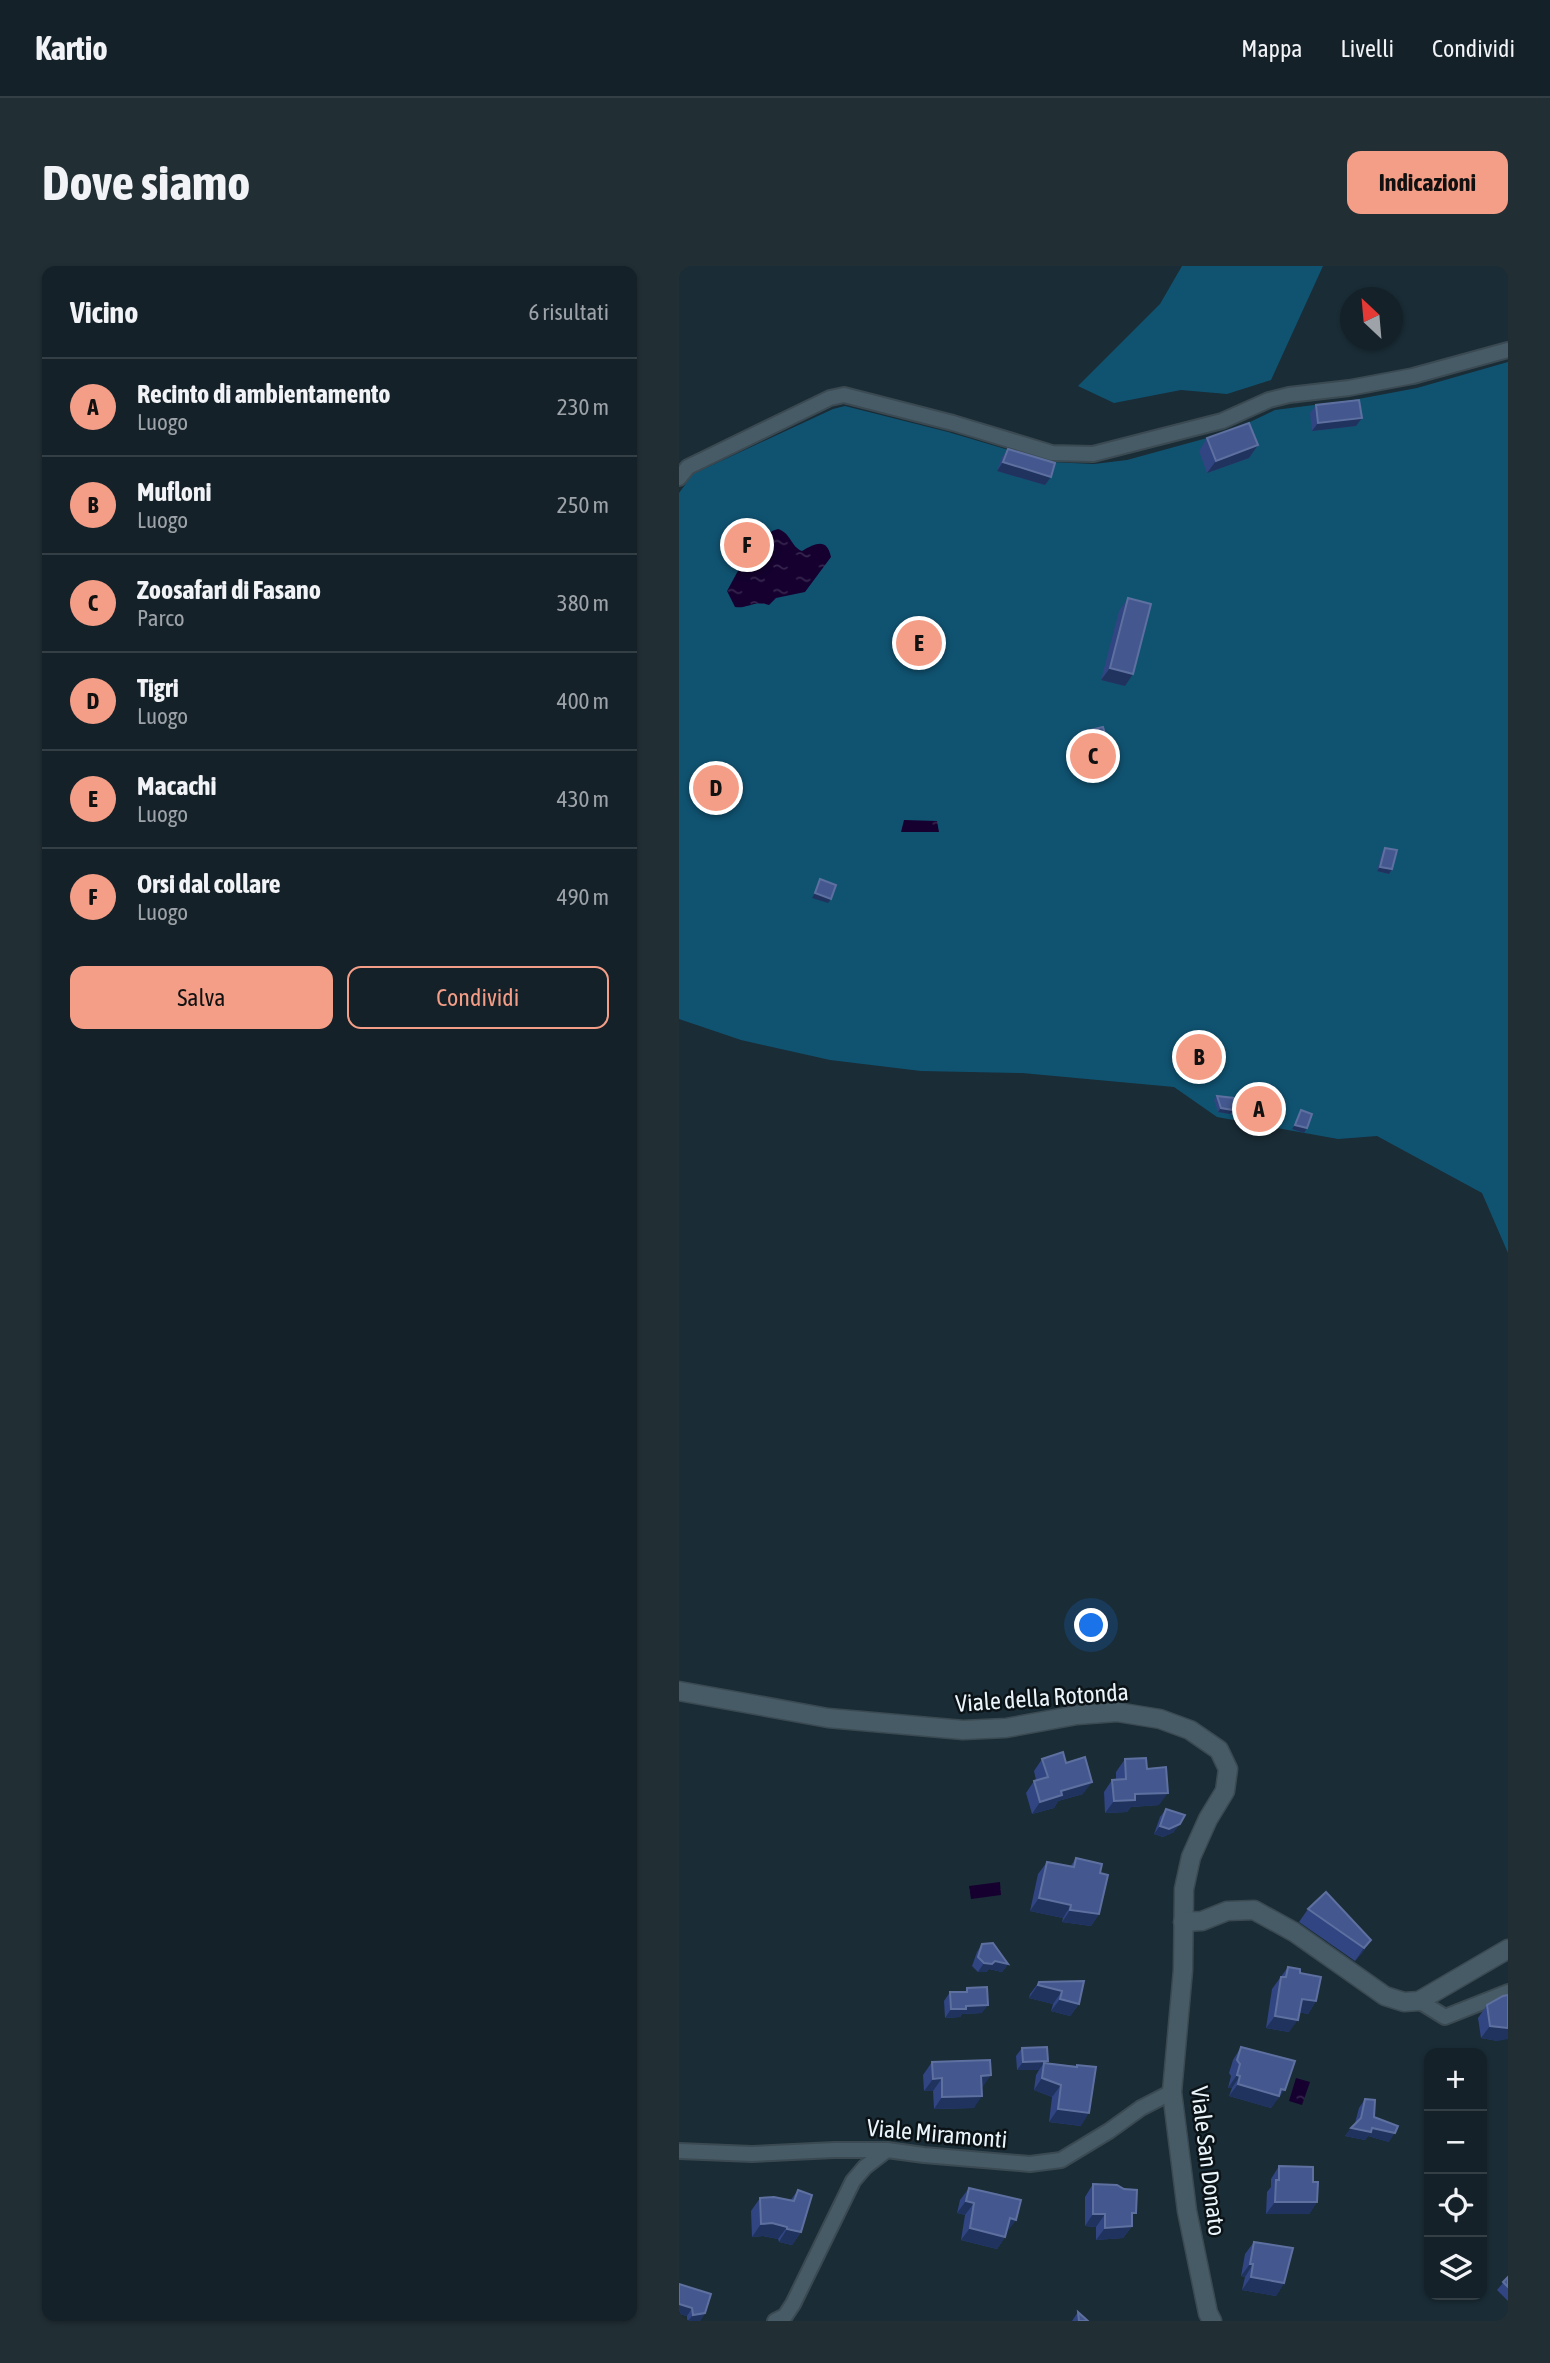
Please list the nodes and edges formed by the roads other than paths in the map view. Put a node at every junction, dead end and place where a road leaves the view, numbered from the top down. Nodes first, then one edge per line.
1 (1508, 350) edge
2 (679, 478) edge
3 (679, 1691) edge
4 (1183, 1922) junction
5 (1508, 1949) edge
6 (1508, 1992) edge
7 (1419, 2001) junction
8 (1172, 2092) junction
9 (887, 2150) junction
10 (679, 2151) edge
11 (775, 2321) edge
12 (1212, 2321) edge

1 - 2 street
3 - 4 street, Viale della Rotonda
4 - 7 street
4 - 8 street, Viale San Donato
5 - 7 street
6 - 7 street
8 - 9 street, Viale Miramonti
8 - 12 street, Viale San Donato
9 - 10 street, Viale Miramonti
9 - 11 street

